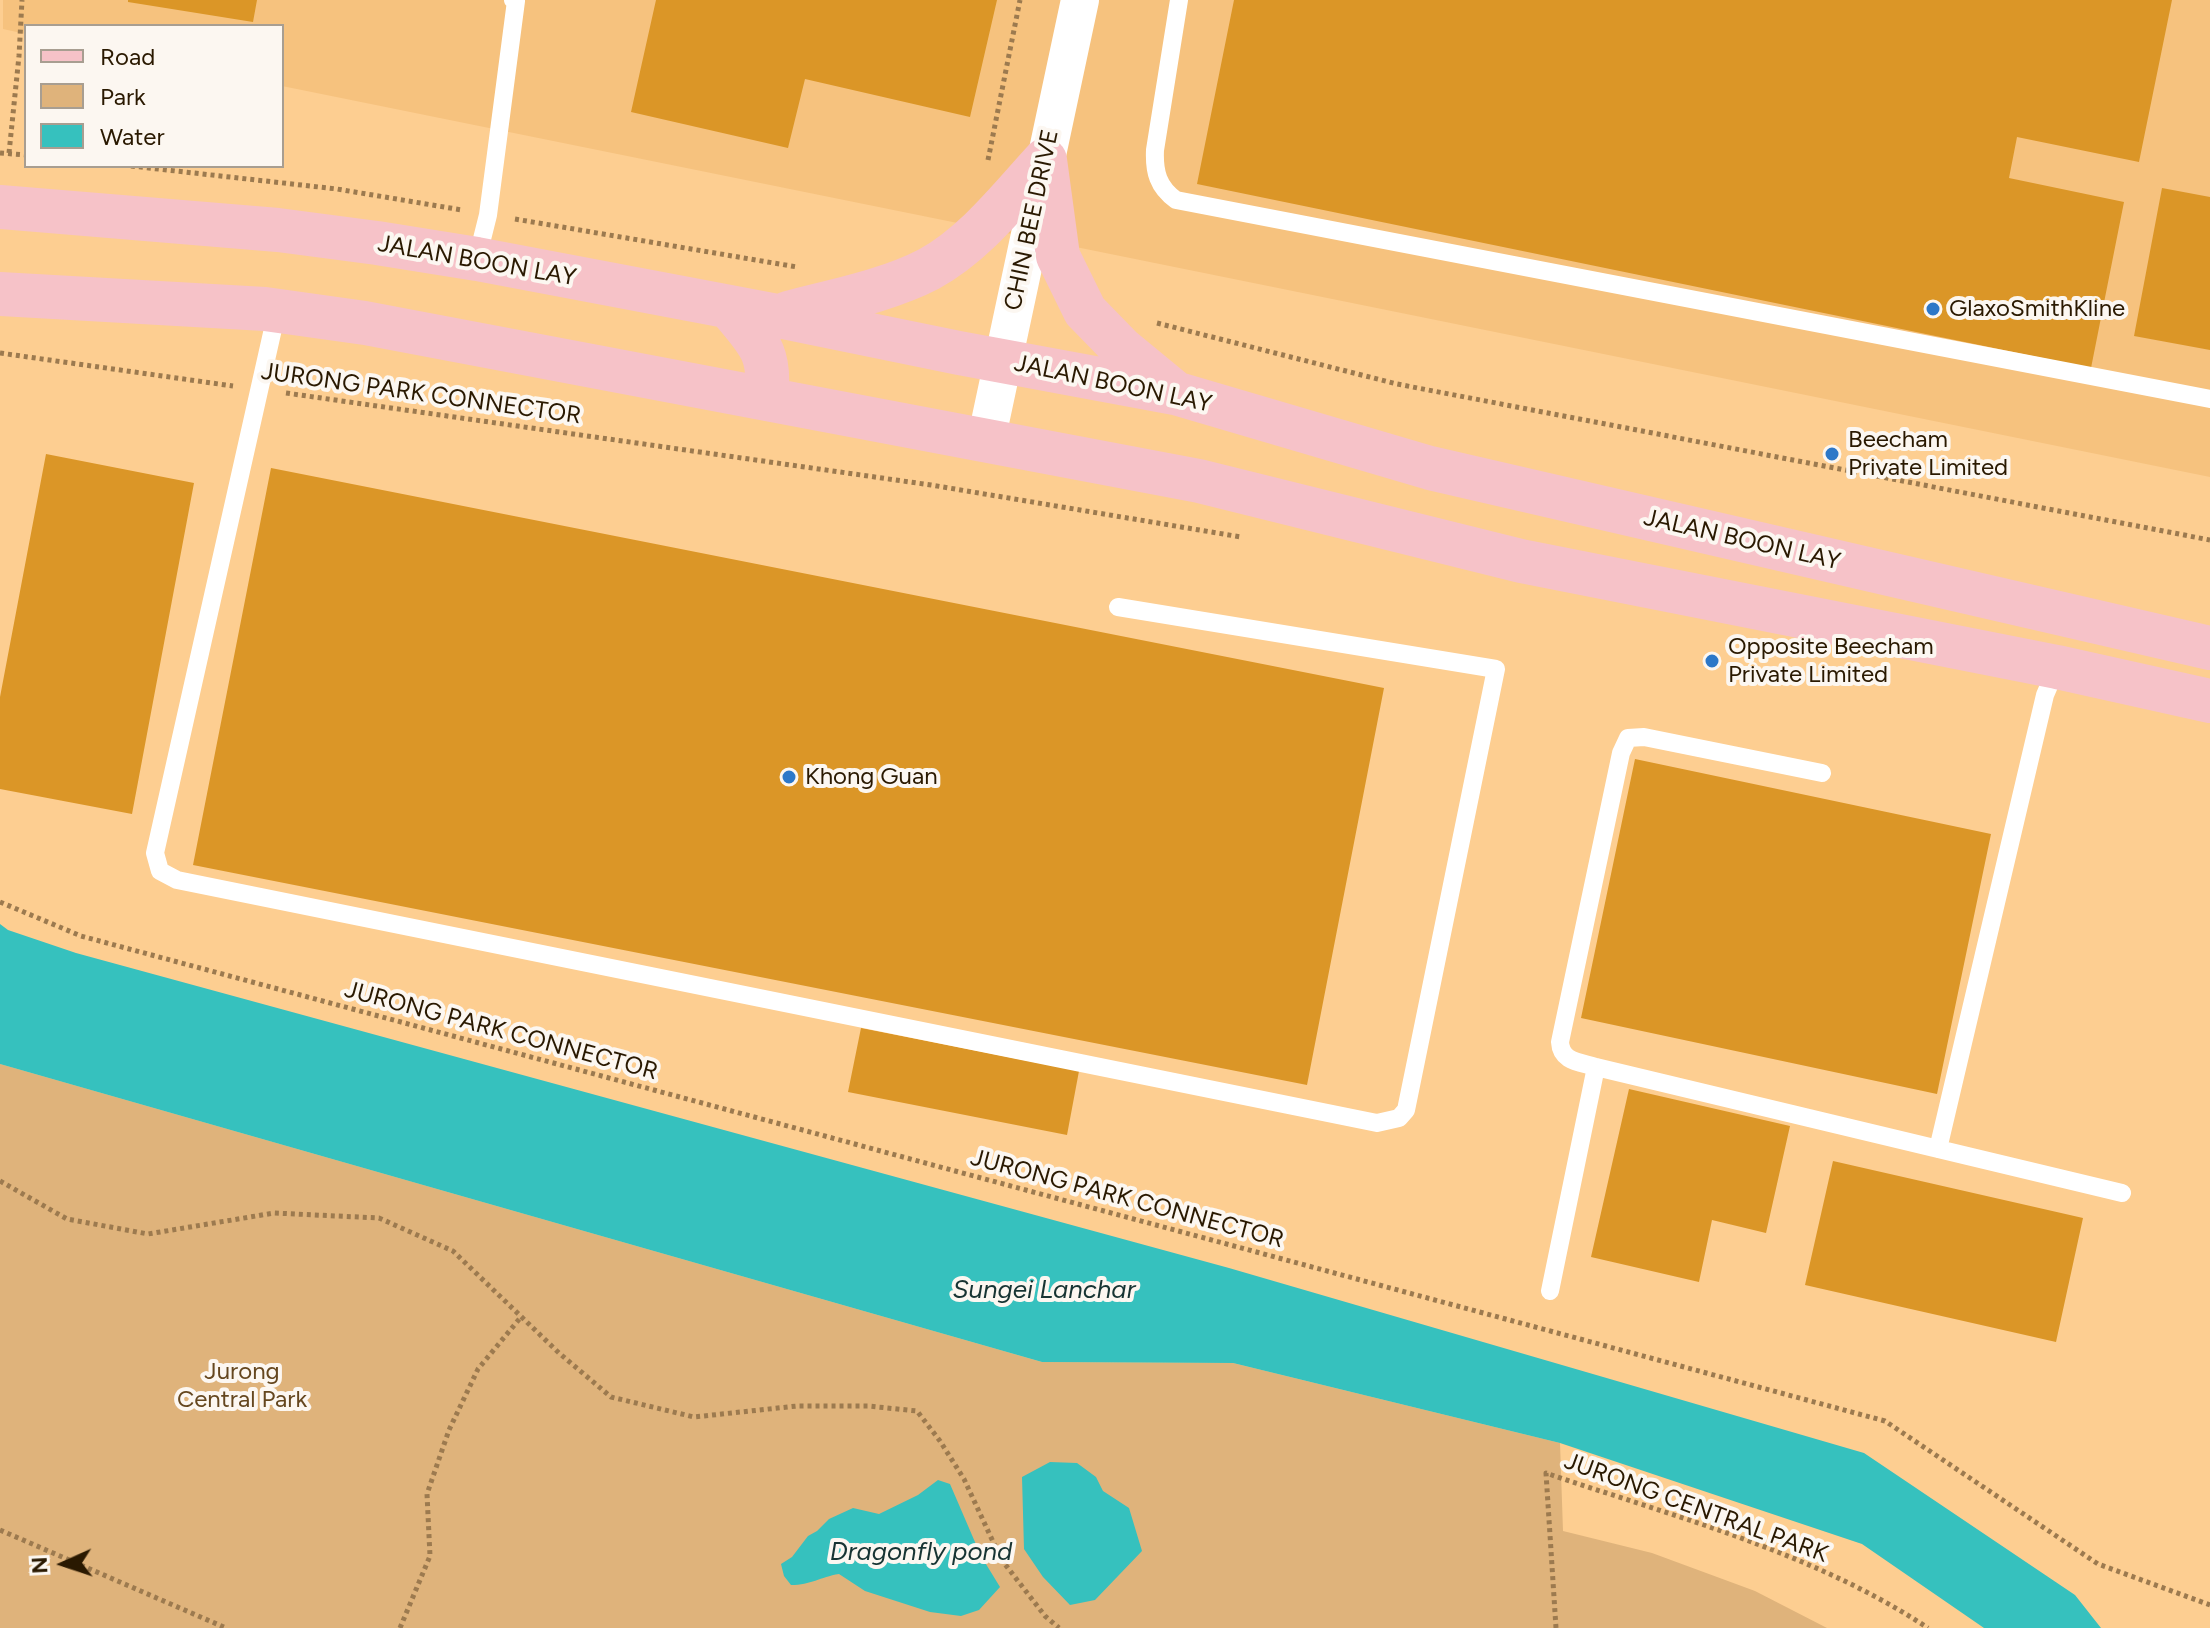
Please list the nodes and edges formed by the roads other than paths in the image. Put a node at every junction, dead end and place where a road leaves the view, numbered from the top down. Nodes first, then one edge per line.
1 (513, 0) edge
2 (1080, 0) edge
3 (1179, 0) edge
4 (1045, 160) junction
5 (0, 207) edge
6 (477, 259) junction
7 (0, 294) edge
8 (729, 307) junction
9 (277, 310) junction
10 (778, 316) junction
11 (1004, 362) junction
12 (1175, 393) junction
13 (766, 399) junction
14 (2210, 399) edge
15 (986, 441) junction
16 (1118, 607) dead end
17 (2210, 648) edge
18 (2057, 667) junction
19 (2210, 701) edge
20 (1822, 773) dead end
21 (1596, 1067) junction
22 (1938, 1149) junction
23 (2122, 1193) dead end
24 (1550, 1291) dead end

1 - 6 lane
2 - 4 street, CHIN BEE DRIVE
3 - 14 lane
4 - 10 main road
4 - 11 street, CHIN BEE DRIVE
4 - 12 main road
5 - 6 main road, JALAN BOON LAY
6 - 8 main road, JALAN BOON LAY
7 - 9 main road
8 - 10 main road, JALAN BOON LAY
8 - 13 main road
9 - 13 main road
9 - 16 lane
10 - 11 main road, JALAN BOON LAY
11 - 12 main road, JALAN BOON LAY
11 - 15 street, CHIN BEE DRIVE
12 - 17 main road, JALAN BOON LAY
13 - 15 main road
15 - 18 main road
18 - 19 main road
18 - 22 lane
20 - 21 lane
21 - 22 lane
21 - 24 lane
22 - 23 lane

